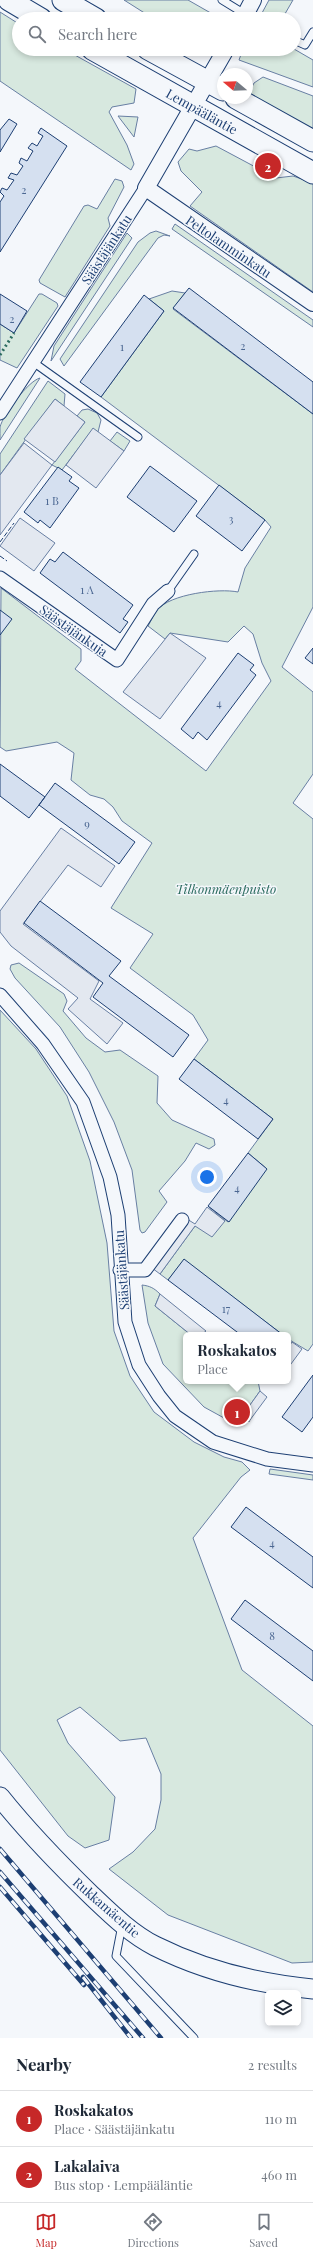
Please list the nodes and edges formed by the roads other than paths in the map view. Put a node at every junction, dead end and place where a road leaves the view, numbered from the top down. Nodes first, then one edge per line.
1 (9, 0) edge
2 (64, 0) edge
3 (222, 0) edge
4 (253, 0) edge
5 (29, 12) edge
6 (84, 12) edge
7 (239, 12) edge
8 (249, 12) edge
9 (313, 32) edge
10 (301, 43) edge
11 (104, 56) edge
12 (161, 56) edge
13 (224, 56) edge
14 (215, 86) edge
15 (247, 104) edge
16 (193, 106) junction
17 (313, 141) edge
18 (313, 173) edge
19 (146, 188) junction
20 (313, 303) edge
21 (34, 362) junction
22 (0, 413) edge
23 (138, 437) dead end
24 (194, 554) dead end
25 (0, 578) edge
26 (168, 591) joint
27 (0, 995) edge
28 (182, 1220) dead end
29 (120, 1270) junction
30 (313, 1465) edge
31 (0, 1797) edge
32 (123, 1923) junction
33 (313, 1989) edge
34 (194, 2038) edge

1 - 5 main road
2 - 6 main road
3 - 7 lane
4 - 8 street
9 - 10 lane
11 - 16 main road, Lempääläntie
12 - 14 main road
13 - 14 street, Säästäjänkatu
14 - 16 street, Säästäjänkatu
15 - 17 main road
16 - 18 main road, Lempääläntie
16 - 19 street, Säästäjänkatu
19 - 20 street, Peltolamminkatu
19 - 21 street, Säästäjänkatu
21 - 22 street, Säästäjänkatu
21 - 23 lane
24 - 26 lane
25 - 26 street, Säästäjänkuja
27 - 29 street, Säästäjänkatu
28 - 29 street
29 - 30 street, Säästäjänkatu
31 - 32 main road, Rukkamäentie
32 - 33 main road, Rukkamäentie
32 - 34 lane

